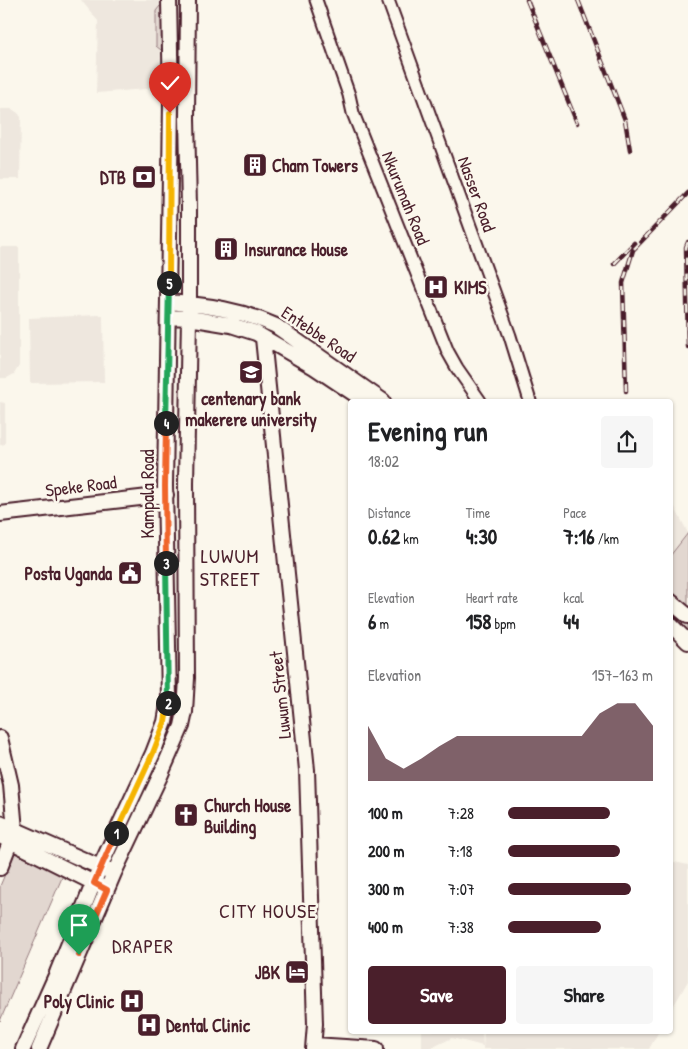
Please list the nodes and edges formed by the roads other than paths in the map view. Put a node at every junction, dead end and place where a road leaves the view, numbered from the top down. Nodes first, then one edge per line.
1 (169, 0) edge
2 (188, 0) edge
3 (316, 0) edge
4 (388, 0) edge
5 (169, 302) junction
6 (189, 304) junction
7 (168, 317) junction
8 (189, 318) junction
9 (264, 338) junction
10 (362, 399) edge
11 (380, 399) edge
12 (479, 399) edge
13 (529, 399) edge
14 (165, 491) junction
15 (0, 508) edge
16 (0, 514) edge
17 (673, 603) edge
18 (688, 616) edge
19 (673, 627) edge
20 (688, 642) edge
21 (0, 738) edge
22 (0, 823) edge
23 (9, 836) edge
24 (100, 867) junction
25 (0, 868) edge
26 (114, 873) junction
27 (94, 883) junction
28 (107, 890) junction
29 (314, 1047) edge
30 (23, 1049) edge
31 (39, 1049) edge
32 (376, 1049) edge

1 - 5 main road, Kampala Road
2 - 6 main road
3 - 12 street, Nkurumah Road
4 - 13 street, Nasser Road
5 - 6 main road, Entebbe Road
5 - 7 main road, Kampala Road
6 - 8 main road
6 - 11 main road, Entebbe Road
7 - 8 main road, Entebbe Road
7 - 14 main road, Kampala Road
8 - 9 main road, Entebbe Road
8 - 26 main road
9 - 10 main road, Entebbe Road
9 - 29 main road, Luwum Street
14 - 15 main road, Speke Road
14 - 16 main road, Speke Road
14 - 24 main road, Kampala Road
17 - 18 main road
19 - 20 main road
21 - 23 main road
22 - 23 main road
23 - 24 main road
23 - 25 main road
23 - 27 main road
24 - 26 main road
24 - 27 main road, Kampala Road
26 - 28 main road
27 - 28 main road
27 - 30 main road, Kampala Road
28 - 31 main road
29 - 32 main road

